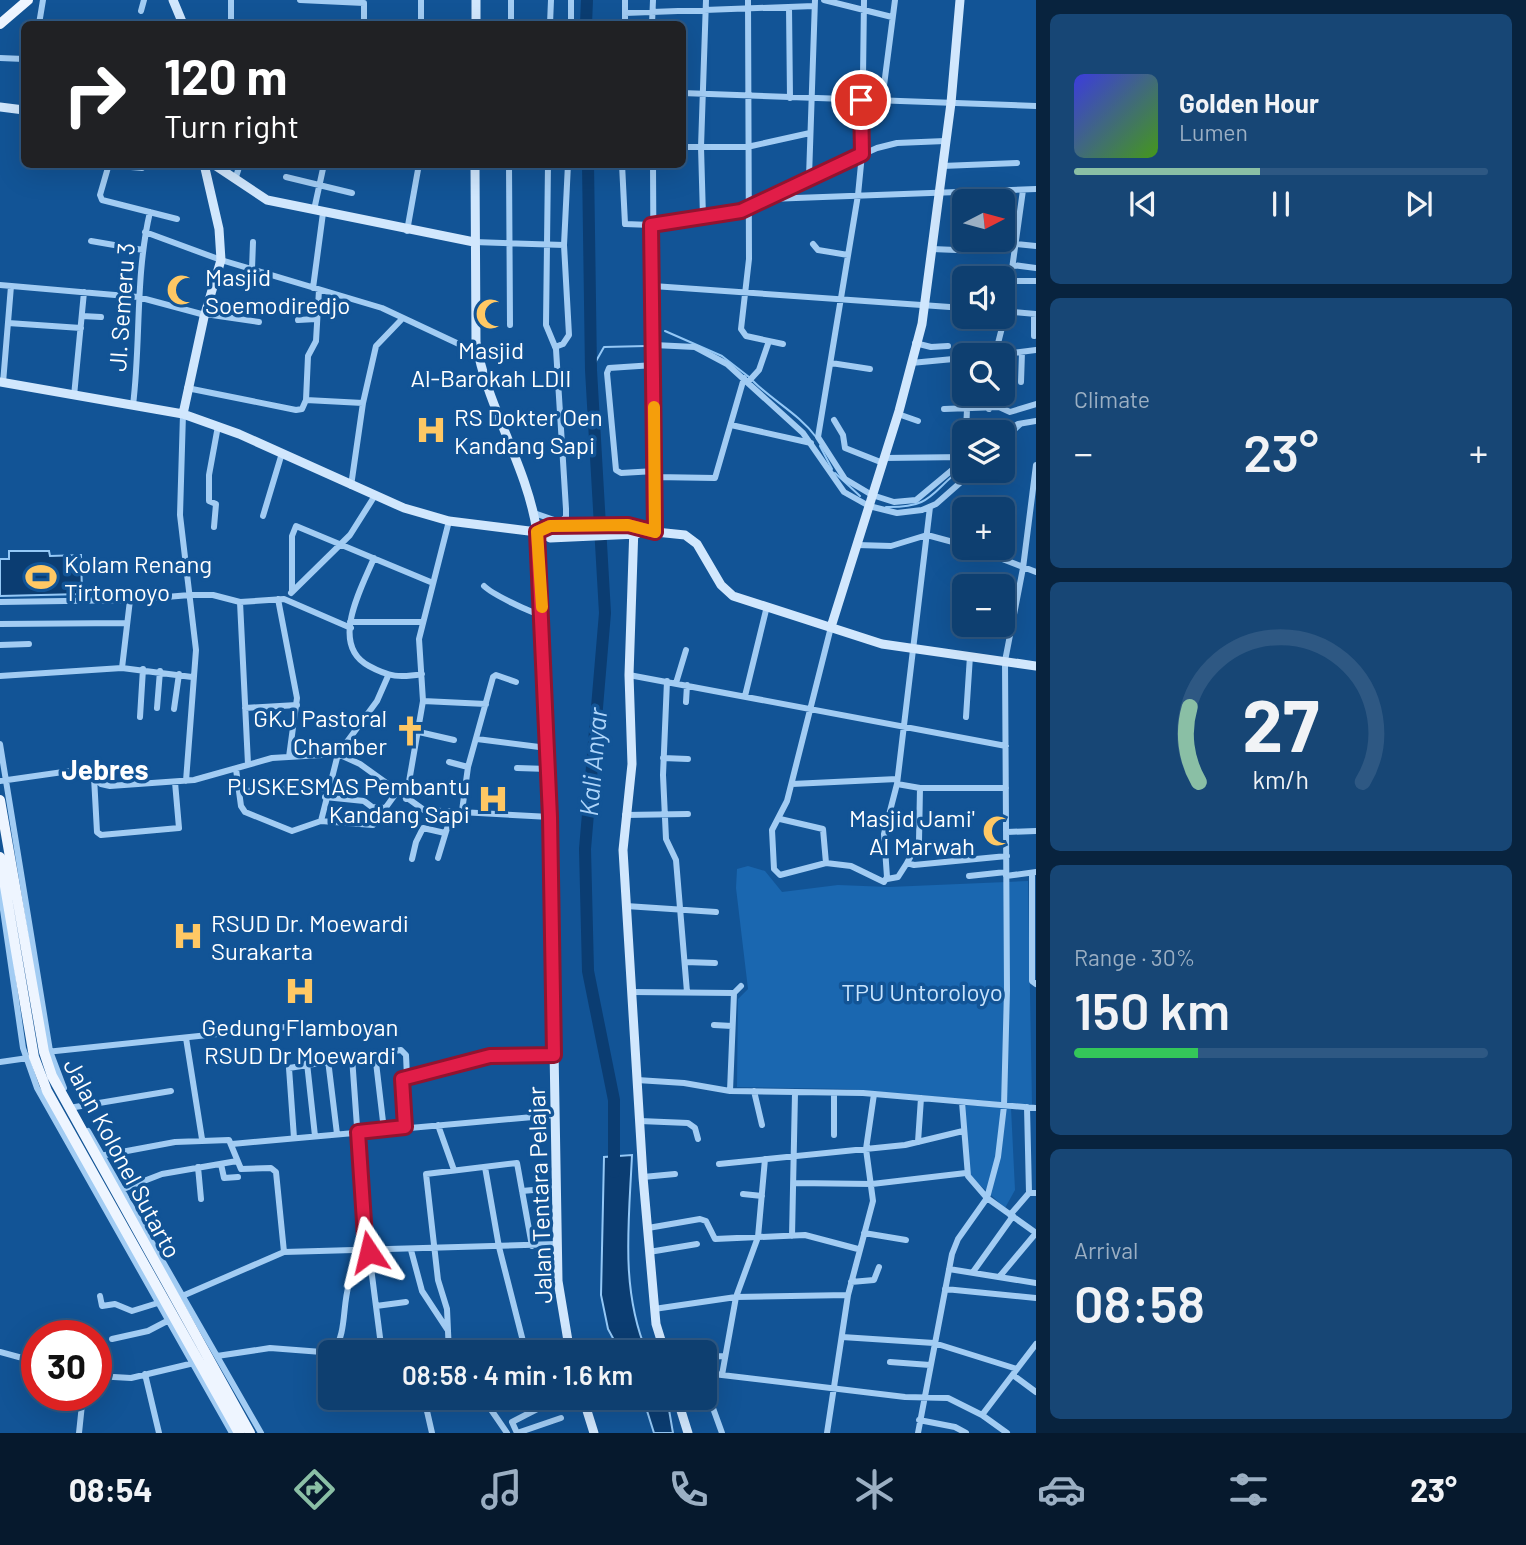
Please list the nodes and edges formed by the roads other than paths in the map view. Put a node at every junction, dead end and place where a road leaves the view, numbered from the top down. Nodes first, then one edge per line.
1 (28, 0) edge
2 (43, 0) edge
3 (144, 0) edge
4 (173, 0) edge
5 (231, 0) edge
6 (300, 0) edge
7 (311, 0) edge
8 (421, 0) edge
9 (475, 0) edge
10 (511, 0) edge
11 (551, 0) edge
12 (571, 0) edge
13 (625, 0) edge
14 (653, 0) edge
15 (706, 0) edge
16 (824, 0) edge
17 (864, 0) edge
18 (895, 0) edge
19 (960, 0) edge
20 (364, 2) edge
21 (815, 3) edge
22 (748, 4) edge
23 (789, 8) junction
24 (706, 10) junction
25 (863, 10) junction
26 (141, 12) dead end
27 (652, 12) junction
28 (625, 13) junction
29 (892, 17) junction
30 (40, 21) edge
31 (182, 21) edge
32 (231, 21) edge
33 (364, 21) edge
34 (421, 21) edge
35 (476, 21) edge
36 (511, 21) edge
37 (550, 21) edge
38 (571, 21) edge
39 (625, 21) edge
40 (652, 21) edge
41 (0, 24) edge
42 (0, 58) edge
43 (21, 59) edge
44 (686, 93) edge
45 (703, 94) junction
46 (748, 96) junction
47 (790, 97) junction
48 (811, 98) junction
49 (861, 100) junction
50 (882, 101) junction
51 (951, 103) junction
52 (1036, 106) edge
53 (0, 107) edge
54 (21, 110) edge
55 (810, 134) junction
56 (945, 141) junction
57 (686, 147) edge
58 (701, 147) junction
59 (747, 147) junction
60 (862, 154) junction
61 (1017, 163) dead end
62 (942, 166) junction
63 (108, 168) edge
64 (134, 168) edge
65 (205, 168) edge
66 (218, 168) edge
67 (239, 168) edge
68 (323, 168) edge
69 (418, 168) edge
70 (475, 168) edge
71 (509, 168) edge
72 (548, 168) edge
73 (568, 168) edge
74 (622, 168) edge
75 (653, 168) edge
76 (142, 169) dead end
77 (286, 177) dead end
78 (809, 177) junction
79 (235, 180) junction
80 (319, 186) junction
81 (1036, 189) edge
82 (1023, 190) junction
83 (940, 192) junction
84 (352, 193) dead end
85 (858, 195) junction
86 (767, 199) junction
87 (747, 209) junction
88 (150, 212) junction
89 (318, 212) junction
90 (703, 217) junction
91 (177, 219) dead end
92 (651, 225) junction
93 (407, 230) junction
94 (145, 232) junction
95 (91, 241) dead end
96 (253, 242) dead end
97 (474, 242) junction
98 (813, 244) dead end
99 (1016, 244) junction
100 (508, 245) junction
101 (546, 246) junction
102 (564, 246) junction
103 (1036, 246) edge
104 (932, 249) junction
105 (143, 250) junction
106 (952, 250) edge
107 (848, 256) junction
108 (222, 260) junction
109 (1013, 265) joint
110 (1036, 268) edge
111 (252, 269) junction
112 (1015, 281) edge
113 (1036, 281) edge
114 (0, 285) edge
115 (11, 286) junction
116 (653, 286) junction
117 (316, 289) junction
118 (84, 292) junction
119 (746, 292) junction
120 (138, 297) junction
121 (841, 300) junction
122 (925, 305) junction
123 (952, 307) edge
124 (1015, 313) edge
125 (205, 314) junction
126 (1035, 314) edge
127 (82, 316) junction
128 (102, 317) dead end
129 (316, 319) junction
130 (298, 320) dead end
131 (401, 320) junction
132 (259, 322) dead end
133 (8, 323) junction
134 (510, 325) dead end
135 (81, 328) junction
136 (1000, 329) edge
137 (1034, 336) dead end
138 (769, 341) junction
139 (783, 344) dead end
140 (915, 344) junction
141 (654, 345) junction
142 (947, 346) dead end
143 (555, 347) junction
144 (1036, 350) edge
145 (1022, 352) junction
146 (478, 353) junction
147 (952, 359) edge
148 (831, 363) junction
149 (911, 363) junction
150 (654, 365) junction
151 (870, 369) dead end
152 (748, 380) junction
153 (1, 383) edge
154 (1021, 383) dead end
155 (187, 388) junction
156 (74, 396) junction
157 (306, 400) junction
158 (363, 403) junction
159 (1036, 404) edge
160 (132, 405) junction
161 (989, 406) edge
162 (944, 409) dead end
163 (967, 409) junction
164 (989, 409) junction
165 (183, 414) junction
166 (898, 414) junction
167 (967, 420) edge
168 (834, 421) dead end
169 (918, 421) dead end
170 (1036, 421) edge
171 (731, 425) junction
172 (218, 426) junction
173 (1015, 426) edge
174 (816, 443) junction
175 (282, 453) junction
176 (952, 458) edge
177 (884, 460) junction
178 (1036, 466) edge
179 (952, 468) edge
180 (655, 474) junction
181 (960, 483) edge
182 (351, 486) junction
183 (374, 497) junction
184 (871, 499) junction
185 (1034, 501) edge
186 (216, 504) junction
187 (224, 506) dead end
188 (930, 507) junction
189 (534, 513) junction
190 (263, 516) dead end
191 (449, 522) junction
192 (214, 527) dead end
193 (631, 531) junction
194 (650, 531) junction
195 (538, 532) junction
196 (927, 535) junction
197 (1027, 536) junction
198 (1036, 538) edge
199 (952, 542) edge
200 (342, 544) junction
201 (857, 545) junction
202 (374, 558) junction
203 (1003, 560) edge
204 (1023, 568) junction
205 (1036, 572) edge
206 (433, 583) junction
207 (484, 586) dead end
208 (292, 592) junction
209 (190, 595) junction
210 (281, 599) junction
211 (130, 600) junction
212 (0, 602) edge
213 (240, 602) junction
214 (767, 606) junction
215 (542, 615) junction
216 (423, 622) junction
217 (127, 623) junction
218 (0, 624) edge
219 (350, 625) junction
220 (831, 627) junction
221 (29, 643) dead end
222 (0, 645) edge
223 (686, 650) dead end
224 (913, 650) junction
225 (970, 656) junction
226 (1005, 661) junction
227 (1036, 666) edge
228 (122, 668) junction
229 (143, 669) junction
230 (160, 671) junction
231 (179, 674) junction
232 (422, 674) junction
233 (629, 675) junction
234 (0, 676) edge
235 (388, 676) junction
236 (192, 677) dead end
237 (667, 681) junction
238 (516, 682) dead end
239 (676, 682) junction
240 (687, 685) junction
241 (745, 696) junction
242 (424, 701) junction
243 (685, 702) dead end
244 (486, 704) junction
245 (297, 705) junction
246 (157, 708) dead end
247 (245, 708) junction
248 (174, 709) dead end
249 (811, 709) junction
250 (140, 717) dead end
251 (965, 717) dead end
252 (903, 727) junction
253 (419, 732) junction
254 (477, 739) junction
255 (454, 740) dead end
256 (0, 744) edge
257 (1006, 746) junction
258 (547, 748) junction
259 (338, 754) junction
260 (289, 757) junction
261 (663, 758) junction
262 (688, 759) dead end
263 (449, 762) dead end
264 (247, 764) junction
265 (468, 767) junction
266 (517, 768) dead end
267 (236, 769) junction
268 (548, 769) junction
269 (94, 775) junction
270 (3, 780) edge
271 (186, 781) junction
272 (897, 781) junction
273 (175, 782) junction
274 (792, 784) junction
275 (327, 788) junction
276 (920, 788) junction
277 (1006, 788) junction
278 (239, 791) junction
279 (397, 792) junction
280 (325, 797) junction
281 (406, 799) junction
282 (0, 800) edge
283 (385, 808) junction
284 (452, 811) junction
285 (462, 811) junction
286 (665, 814) junction
287 (688, 814) dead end
288 (625, 815) junction
289 (550, 817) junction
290 (780, 819) junction
291 (321, 821) junction
292 (1036, 831) edge
293 (1007, 832) junction
294 (445, 833) junction
295 (7, 854) edge
296 (1006, 856) junction
297 (438, 858) dead end
298 (412, 859) dead end
299 (826, 863) junction
300 (907, 863) junction
301 (1034, 873) edge
302 (1006, 874) junction
303 (968, 876) dead end
304 (887, 879) junction
305 (0, 890) edge
306 (626, 906) junction
307 (679, 911) junction
308 (716, 912) dead end
309 (13, 914) edge
310 (1034, 924) edge
311 (1034, 941) edge
312 (685, 962) junction
313 (715, 963) dead end
314 (1036, 984) edge
315 (741, 986) dead end
316 (632, 992) junction
317 (687, 992) junction
318 (734, 993) junction
319 (304, 1025) dead end
320 (714, 1025) dead end
321 (732, 1026) junction
322 (186, 1038) junction
323 (47, 1052) junction
324 (375, 1054) junction
325 (554, 1055) junction
326 (352, 1057) junction
327 (30, 1058) junction
328 (328, 1060) junction
329 (0, 1062) edge
330 (307, 1063) junction
331 (407, 1077) junction
332 (637, 1080) junction
333 (171, 1091) dead end
334 (730, 1091) junction
335 (754, 1091) junction
336 (795, 1093) junction
337 (834, 1093) junction
338 (874, 1094) junction
339 (920, 1098) junction
340 (962, 1102) junction
341 (1003, 1106) junction
342 (70, 1107) junction
343 (1027, 1107) junction
344 (1036, 1108) edge
345 (555, 1115) junction
346 (640, 1121) junction
347 (438, 1125) junction
348 (762, 1125) dead end
349 (405, 1127) junction
350 (384, 1130) junction
351 (963, 1131) junction
352 (358, 1132) junction
353 (337, 1134) junction
354 (834, 1135) dead end
355 (315, 1136) junction
356 (294, 1138) junction
357 (202, 1139) junction
358 (698, 1139) dead end
359 (918, 1142) junction
360 (232, 1144) junction
361 (866, 1149) junction
362 (796, 1156) junction
363 (98, 1157) junction
364 (765, 1159) junction
365 (237, 1161) junction
366 (221, 1164) junction
367 (719, 1164) dead end
368 (198, 1167) junction
369 (485, 1167) junction
370 (454, 1170) junction
371 (967, 1173) junction
372 (675, 1174) dead end
373 (238, 1177) dead end
374 (643, 1177) junction
375 (795, 1183) junction
376 (872, 1184) junction
377 (555, 1188) junction
378 (118, 1191) junction
379 (522, 1191) junction
380 (1032, 1193) edge
381 (743, 1194) dead end
382 (762, 1196) junction
383 (987, 1198) junction
384 (201, 1199) dead end
385 (1012, 1215) junction
386 (648, 1228) junction
387 (864, 1233) junction
388 (1036, 1233) edge
389 (792, 1236) junction
390 (758, 1237) junction
391 (906, 1240) dead end
392 (557, 1244) junction
393 (697, 1244) dead end
394 (532, 1246) junction
395 (499, 1248) junction
396 (435, 1249) junction
397 (858, 1249) junction
398 (411, 1250) junction
399 (284, 1252) junction
400 (368, 1252) junction
401 (649, 1252) junction
402 (879, 1267) dead end
403 (949, 1269) junction
404 (973, 1272) junction
405 (1000, 1276) junction
406 (851, 1282) junction
407 (1036, 1283) edge
408 (349, 1284) dead end
409 (440, 1288) junction
410 (945, 1289) junction
411 (848, 1295) junction
412 (100, 1296) dead end
413 (425, 1296) junction
414 (1036, 1296) edge
415 (736, 1297) junction
416 (170, 1299) junction
417 (406, 1302) dead end
418 (376, 1306) junction
419 (654, 1309) junction
420 (172, 1319) junction
421 (448, 1330) junction
422 (842, 1336) junction
423 (112, 1339) dead end
424 (341, 1340) edge
425 (380, 1340) edge
426 (448, 1340) edge
427 (523, 1340) edge
428 (567, 1340) edge
429 (662, 1340) edge
430 (934, 1343) junction
431 (1036, 1344) edge
432 (0, 1352) edge
433 (318, 1352) edge
434 (717, 1356) edge
435 (725, 1356) junction
436 (21, 1358) edge
437 (205, 1359) junction
438 (890, 1362) dead end
439 (930, 1365) junction
440 (1015, 1372) junction
441 (145, 1374) junction
442 (717, 1374) edge
443 (722, 1375) junction
444 (112, 1377) edge
445 (835, 1388) junction
446 (1036, 1392) edge
447 (922, 1398) junction
448 (427, 1410) edge
449 (492, 1410) edge
450 (535, 1410) edge
451 (587, 1410) edge
452 (681, 1410) edge
453 (714, 1410) edge
454 (81, 1411) edge
455 (982, 1415) junction
456 (561, 1418) dead end
457 (919, 1420) junction
458 (235, 1431) edge
459 (79, 1433) edge
460 (159, 1433) edge
461 (250, 1433) edge
462 (261, 1433) edge
463 (432, 1433) edge
464 (507, 1433) edge
465 (594, 1433) edge
466 (688, 1433) edge
467 (722, 1433) edge
468 (827, 1433) edge
469 (918, 1433) edge
470 (966, 1433) edge
471 (1007, 1433) edge

1 - 41 main road
2 - 30 street
3 - 26 street
4 - 31 main road
5 - 32 street
6 - 7 street
7 - 20 street
8 - 34 street
9 - 35 main road
10 - 36 street
11 - 37 street
12 - 38 street
13 - 28 street
14 - 27 street
15 - 24 street
16 - 25 street
17 - 25 street
18 - 29 street
19 - 51 main road
20 - 33 street
21 - 23 street
21 - 48 street
22 - 23 street
22 - 24 street
22 - 46 street
23 - 47 street
24 - 27 street
24 - 45 street
25 - 29 street
25 - 49 street
27 - 28 street
27 - 40 street
28 - 39 street
29 - 50 street
42 - 43 street
44 - 45 street
45 - 46 street
45 - 58 street
46 - 47 street
46 - 59 street
47 - 48 street
48 - 49 street
48 - 55 street
49 - 50 street
49 - 60 street
50 - 51 street
51 - 52 street
51 - 56 main road
53 - 54 main road
55 - 59 street
55 - 78 street
56 - 60 street
56 - 62 main road
57 - 58 street
58 - 59 street
58 - 90 street
59 - 87 street
60 - 78 street
60 - 85 street
61 - 62 street
62 - 83 main road
63 - 88 street
64 - 76 street
65 - 108 main road
66 - 79 main road
67 - 79 street
68 - 80 street
69 - 93 street
70 - 97 main road, Jalan Tentara Pelajar
71 - 100 street
72 - 101 street
73 - 102 street
74 - 92 street
75 - 92 street
77 - 80 street
78 - 86 street
79 - 89 main road
80 - 84 street
80 - 89 street
81 - 82 street
82 - 83 street
82 - 99 street
83 - 85 street
83 - 104 main road
85 - 86 street
85 - 107 street
86 - 87 street
87 - 90 street
87 - 119 street
88 - 91 street
88 - 94 street, Jl. Semeru 3
89 - 93 main road
89 - 117 street
90 - 92 street
92 - 116 street
93 - 97 main road
94 - 105 street, Jl. Semeru 3
94 - 108 street
95 - 105 street
96 - 111 street
97 - 100 street
97 - 146 main road, Jalan Tentara Pelajar
98 - 107 street
99 - 103 street
99 - 109 street
100 - 101 street
100 - 134 street
101 - 102 street
101 - 143 street
102 - 143 street
104 - 106 street
104 - 122 main road
105 - 120 street, Jl. Semeru 3
107 - 121 street
108 - 111 street
108 - 125 main road
109 - 110 street
111 - 117 street
112 - 113 street
114 - 115 street
115 - 118 street
115 - 133 street
116 - 119 street
116 - 141 street
117 - 129 street
117 - 131 street
118 - 120 street
118 - 127 street
119 - 121 street
119 - 138 street
120 - 125 street
120 - 160 street, Jl. Semeru 3
121 - 122 street
121 - 148 street
122 - 123 street
122 - 140 main road
124 - 126 street
125 - 132 street
125 - 155 main road
126 - 137 street
127 - 128 street
127 - 135 street
129 - 130 street
129 - 157 street
131 - 146 street
131 - 158 street
133 - 135 street
133 - 153 street
135 - 156 street
136 - 145 street
138 - 139 street
138 - 152 street
140 - 142 street
140 - 149 main road
141 - 150 street
141 - 152 street
143 - 189 street
144 - 145 street
145 - 154 street
146 - 189 main road, Jalan Tentara Pelajar
147 - 149 street
148 - 151 street
148 - 174 street
149 - 166 main road
150 - 180 street
150 - 180 street
152 - 171 street
152 - 174 street
153 - 156 main road
155 - 157 street
155 - 165 main road
156 - 160 main road
157 - 158 street
158 - 182 street
159 - 164 street
160 - 165 main road
161 - 164 street
162 - 163 street
163 - 164 street
163 - 167 street
165 - 172 main road
165 - 209 street
166 - 169 street
166 - 177 main road
168 - 177 street
170 - 173 street
171 - 174 street
171 - 180 street
172 - 175 main road
172 - 186 street
174 - 184 street
174 - 184 street
175 - 182 main road
175 - 190 street
176 - 177 street
177 - 184 main road
178 - 185 street
179 - 184 street
180 - 194 street
181 - 188 street
182 - 183 main road
183 - 191 main road
183 - 200 street
184 - 188 street
184 - 201 main road
185 - 197 street
186 - 187 street
186 - 192 street
188 - 196 street
189 - 195 main road, Jalan Tentara Pelajar
191 - 195 main road
191 - 206 street
193 - 194 main road
193 - 195 main road
193 - 195 main road
193 - 233 main road
194 - 214 main road
195 - 215 main road, Jalan Tentara Pelajar
196 - 199 street
196 - 201 street
196 - 224 street
197 - 198 street
197 - 204 street
200 - 202 street
200 - 208 street
200 - 208 street
201 - 220 main road
202 - 206 street
202 - 219 street
203 - 204 street
204 - 205 street
204 - 226 street
206 - 216 street
207 - 215 street
208 - 210 street
209 - 211 street
209 - 213 street
209 - 271 street
210 - 213 street
210 - 219 street
210 - 245 street
211 - 212 street
211 - 217 street
213 - 247 street
214 - 220 main road
214 - 241 street
215 - 258 main road, Jalan Tentara Pelajar
216 - 219 street
216 - 232 street
217 - 218 street
217 - 228 street
219 - 235 street
220 - 224 main road
220 - 249 street
221 - 222 street
223 - 239 street
224 - 225 main road
224 - 252 street
225 - 226 main road
225 - 251 street
226 - 227 main road
226 - 257 street
228 - 229 street
228 - 234 street
229 - 230 street
229 - 250 street
230 - 231 street
230 - 246 street
231 - 236 street
231 - 248 street
232 - 235 street
232 - 242 street
233 - 237 street
233 - 288 main road
235 - 259 street
237 - 239 street
237 - 261 street
238 - 244 street
239 - 240 street
240 - 241 street
240 - 243 street
241 - 249 street
242 - 244 street
242 - 253 street
244 - 254 street
245 - 247 street
245 - 260 street
247 - 264 street
249 - 252 street
249 - 274 street
252 - 257 street
252 - 272 street
253 - 255 street
253 - 281 street
254 - 258 street
254 - 265 street
256 - 270 street
257 - 277 street
258 - 268 main road, Jalan Tentara Pelajar
259 - 260 street
259 - 275 street
259 - 279 street
260 - 264 street
261 - 262 street
261 - 286 street
263 - 265 street
264 - 267 street
265 - 285 street
266 - 268 street
267 - 271 street
267 - 278 street
268 - 289 main road, Jalan Tentara Pelajar
269 - 270 street
269 - 273 street
269 - 273 street
270 - 295 street
271 - 273 street
272 - 274 street
272 - 276 street
272 - 304 street
274 - 290 street
275 - 278 street
275 - 280 street
276 - 277 street
276 - 300 street
277 - 293 street
278 - 291 street
279 - 281 street
279 - 283 street
280 - 283 street
280 - 291 street
281 - 284 street
282 - 295 main road, Jalan Kolonel Sutarto
283 - 291 street
284 - 285 street
284 - 294 street
285 - 289 street
286 - 287 street
286 - 288 street
286 - 307 street
288 - 306 main road
289 - 325 main road, Jalan Tentara Pelajar
290 - 299 street
290 - 299 street
292 - 293 street
293 - 296 street
294 - 297 street
294 - 298 street
295 - 309 main road, Jalan Kolonel Sutarto
295 - 309 street
296 - 300 street
296 - 302 street
299 - 304 street
300 - 304 street
301 - 302 street
301 - 310 street
302 - 303 street
302 - 341 street
305 - 309 street
306 - 307 street
306 - 316 main road
307 - 308 street
307 - 312 street
309 - 323 main road, Jalan Kolonel Sutarto
309 - 327 main road, Jalan Kolonel Sutarto
310 - 311 street
311 - 314 street
312 - 313 street
312 - 317 street
315 - 318 street
316 - 317 street
316 - 332 main road
317 - 318 street
318 - 321 street
319 - 322 street
320 - 321 street
321 - 334 street
322 - 323 street
322 - 357 street
323 - 342 main road, Jalan Kolonel Sutarto
324 - 326 street
324 - 331 street
324 - 350 street
325 - 331 street
325 - 345 main road, Jalan Tentara Pelajar
326 - 328 street
326 - 352 street
327 - 329 street
327 - 416 main road, Jalan Kolonel Sutarto
328 - 330 street
328 - 353 street
330 - 355 street
330 - 356 street
331 - 349 street
332 - 334 street
332 - 346 main road
333 - 342 street
334 - 335 street
335 - 336 street
335 - 348 street
336 - 337 street
336 - 362 street
337 - 338 street
337 - 354 street
338 - 339 street
338 - 361 street
339 - 340 street
339 - 359 street
340 - 341 street
340 - 351 street
341 - 343 street
341 - 383 street
342 - 363 main road, Jalan Kolonel Sutarto
343 - 344 street
343 - 380 street
345 - 347 street
345 - 377 main road, Jalan Tentara Pelajar
346 - 358 street
346 - 374 main road
347 - 349 street
347 - 370 street
349 - 350 street
350 - 352 street
351 - 359 street
351 - 371 street
352 - 353 street
352 - 400 street
353 - 355 street
355 - 356 street
356 - 360 street
357 - 360 street
357 - 363 street
359 - 361 street
360 - 365 street
361 - 362 street
361 - 376 street
362 - 364 street
362 - 375 street
363 - 378 main road, Jalan Kolonel Sutarto
364 - 367 street
364 - 382 street
365 - 366 street
365 - 399 street
366 - 368 street
366 - 373 street
368 - 378 street
368 - 384 street
369 - 370 street
369 - 379 street
369 - 395 street
370 - 396 street
371 - 376 street
371 - 383 street
372 - 374 street
374 - 386 main road
375 - 376 street
375 - 389 street
376 - 387 street
377 - 379 street
377 - 392 main road, Jalan Tentara Pelajar
378 - 416 main road, Jalan Kolonel Sutarto
379 - 394 street
380 - 385 street
381 - 382 street
382 - 390 street
383 - 385 street
383 - 403 street
385 - 388 street
385 - 404 street
386 - 390 street
386 - 401 main road
387 - 391 street
387 - 397 street
388 - 405 street
389 - 390 street
389 - 397 street
390 - 415 street
392 - 394 street
392 - 428 main road, Jalan Tentara Pelajar
393 - 401 street
394 - 395 street
395 - 396 street
395 - 427 street
396 - 398 street
396 - 409 street
397 - 406 street
398 - 400 street
398 - 413 street
399 - 400 street
399 - 416 street
400 - 418 street
401 - 419 main road
402 - 406 street
403 - 404 street
403 - 410 street
404 - 405 street
405 - 407 street
406 - 411 street
407 - 414 street
408 - 424 street
409 - 413 street
409 - 421 street
410 - 414 street
410 - 430 street
411 - 415 street
411 - 422 street
412 - 416 street
413 - 421 street
415 - 419 street
415 - 435 street
416 - 420 main road, Jalan Kolonel Sutarto
416 - 437 main road, Jalan Kolonel Sutarto
417 - 418 street
418 - 425 street
419 - 429 main road
420 - 423 street
420 - 437 main road, Jalan Kolonel Sutarto
421 - 426 street
422 - 430 street
422 - 445 street
430 - 439 street
430 - 440 street
431 - 440 street
432 - 436 street
433 - 437 street
434 - 435 street
435 - 443 street
437 - 441 street
437 - 458 main road, Jalan Kolonel Sutarto
437 - 461 main road, Jalan Kolonel Sutarto
437 - 462 street
438 - 439 street
439 - 447 street
440 - 446 street
440 - 455 street
441 - 444 street
441 - 460 street
442 - 443 street
443 - 445 street
445 - 447 street
445 - 468 street
447 - 455 street
447 - 457 street
448 - 463 street
449 - 464 street
450 - 456 street
451 - 465 main road
452 - 466 main road
453 - 467 street
454 - 459 street
455 - 471 street
457 - 469 street
457 - 470 street

